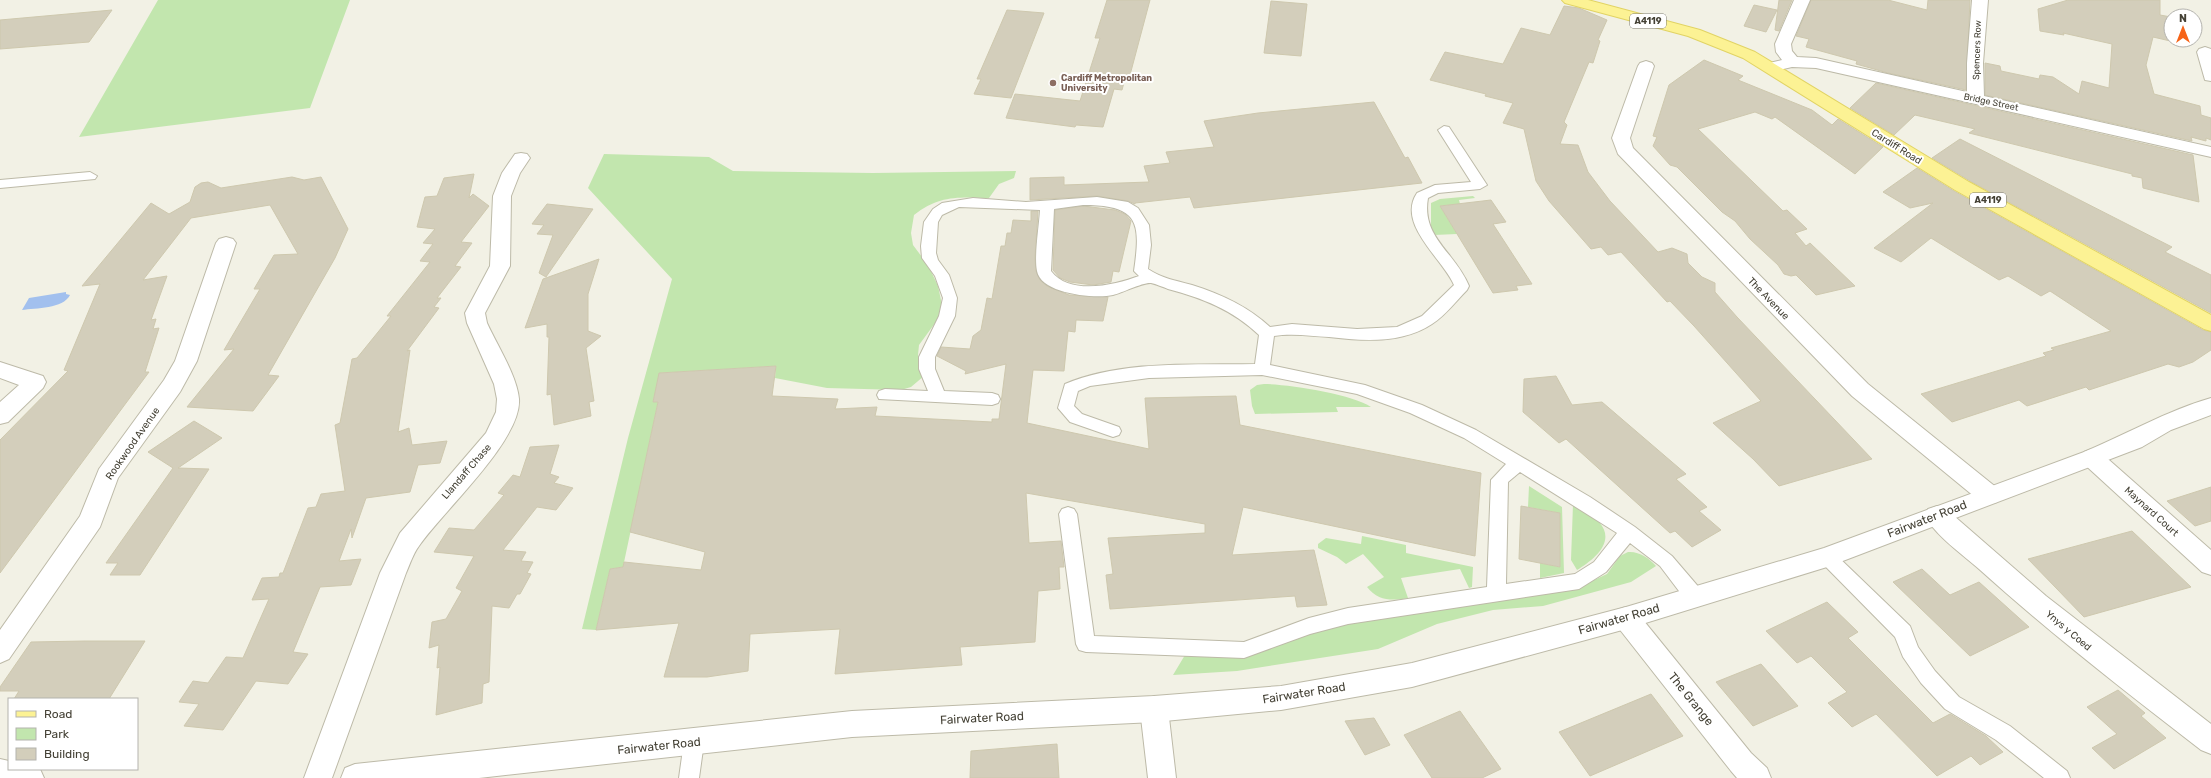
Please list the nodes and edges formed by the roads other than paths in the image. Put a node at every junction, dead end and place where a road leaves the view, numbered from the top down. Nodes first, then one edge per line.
1 (1570, 0) edge
2 (1802, 0) edge
3 (1980, 0) edge
4 (2205, 52) dead end
5 (1792, 62) junction
6 (1646, 66) dead end
7 (1771, 67) junction
8 (2211, 76) edge
9 (1976, 99) junction
10 (1444, 130) dead end
11 (2211, 152) edge
12 (520, 158) dead end
13 (90, 176) dead end
14 (0, 184) edge
15 (1047, 206) junction
16 (226, 243) dead end
17 (1149, 278) junction
18 (2211, 324) edge
19 (1267, 333) junction
20 (1262, 369) junction
21 (0, 370) edge
22 (885, 395) dead end
23 (938, 397) junction
24 (992, 399) dead end
25 (2211, 406) edge
26 (0, 416) edge
27 (1114, 431) dead end
28 (2092, 458) junction
29 (1518, 463) junction
30 (1989, 495) junction
31 (1068, 514) dead end
32 (1937, 516) junction
33 (1629, 532) junction
34 (1827, 557) junction
35 (2211, 565) edge
36 (1496, 594) junction
37 (1695, 597) junction
38 (1626, 618) junction
39 (0, 651) edge
40 (1154, 708) junction
41 (2209, 737) edge
42 (694, 742) junction
43 (0, 773) edge
44 (30, 778) edge
45 (318, 778) edge
46 (355, 778) edge
47 (689, 778) edge
48 (1162, 778) edge
49 (1757, 778) edge
50 (2060, 778) edge

1 - 7 main road, Cardiff Road / A4119
2 - 5 street
3 - 9 street, Spencers Row
4 - 8 street
5 - 7 street, Bridge Street
5 - 9 street, Bridge Street
6 - 30 street, The Avenue
7 - 18 main road, Cardiff Road / A4119
9 - 11 street, Bridge Street
10 - 19 lane
12 - 45 street, Llandaff Chase
13 - 14 lane
15 - 17 lane
15 - 17 lane
15 - 23 lane
16 - 39 street, Rookwood Avenue
17 - 19 lane
19 - 20 lane
20 - 27 lane
20 - 29 lane
21 - 26 street
22 - 23 lane
23 - 24 lane
25 - 28 street, Fairwater Road
28 - 30 street, Fairwater Road
28 - 35 street, Maynard Court
29 - 33 lane
29 - 36 lane
30 - 32 street, Fairwater Road
31 - 36 lane
32 - 34 street, Fairwater Road
32 - 41 street, Ynys y Coed
33 - 36 lane
33 - 37 lane
34 - 37 street, Fairwater Road
34 - 50 lane
37 - 38 street, Fairwater Road
38 - 40 street, Fairwater Road
38 - 49 street, The Grange
40 - 42 street, Fairwater Road
40 - 48 street
42 - 46 street, Fairwater Road
42 - 47 lane
43 - 44 street

